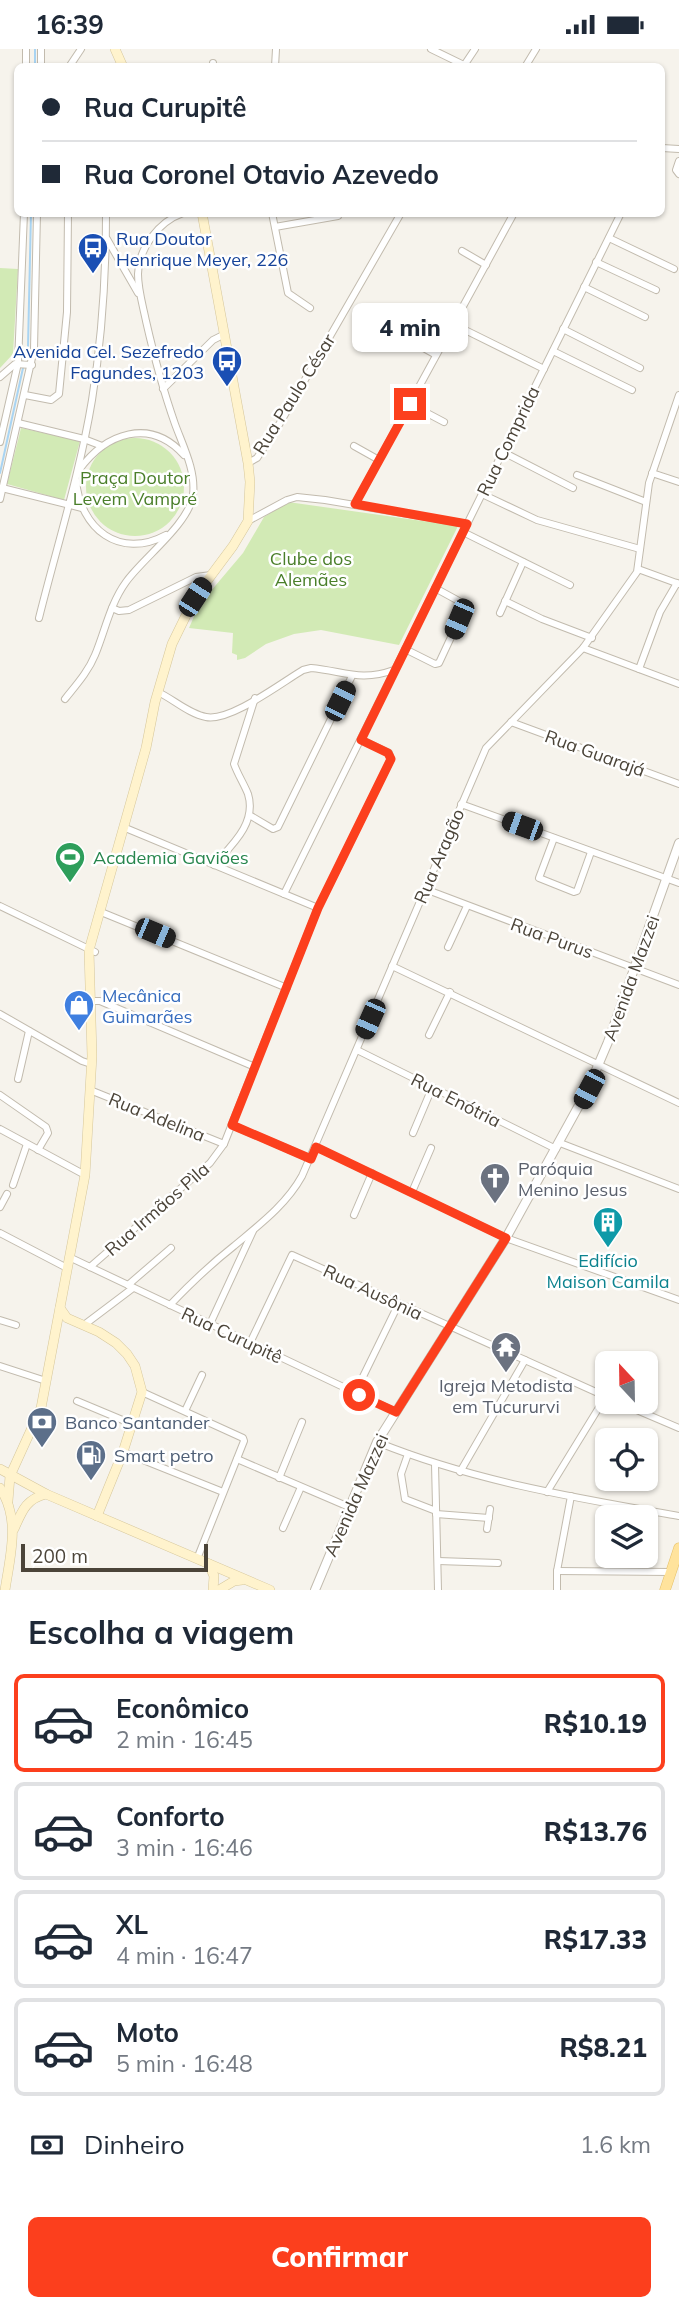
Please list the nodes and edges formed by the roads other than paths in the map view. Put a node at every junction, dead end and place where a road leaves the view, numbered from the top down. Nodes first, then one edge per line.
1 (431, 49) edge
2 (459, 63) edge
3 (679, 161) edge
4 (679, 174) edge
5 (24, 217) edge
6 (37, 217) edge
7 (68, 217) edge
8 (106, 217) edge
9 (168, 217) edge
10 (203, 217) edge
11 (273, 217) edge
12 (328, 217) edge
13 (399, 217) edge
14 (510, 217) edge
15 (619, 217) edge
16 (275, 227) junction
17 (106, 238) junction
18 (609, 238) junction
19 (462, 251) dead end
20 (597, 262) junction
21 (486, 265) junction
22 (674, 269) dead end
23 (584, 287) junction
24 (656, 291) dead end
25 (141, 298) junction
26 (310, 307) dead end
27 (414, 311) dead end
28 (645, 317) dead end
29 (452, 327) junction
30 (563, 329) junction
31 (225, 334) junction
32 (409, 340) dead end
33 (553, 351) junction
34 (436, 355) junction
35 (19, 363) junction
36 (30, 365) junction
37 (640, 368) dead end
38 (544, 369) junction
39 (0, 377) edge
40 (163, 389) junction
41 (632, 390) dead end
42 (25, 395) junction
43 (679, 395) edge
44 (410, 404) junction
45 (444, 422) dead end
46 (18, 423) junction
47 (178, 431) junction
48 (84, 439) junction
49 (165, 439) junction
50 (0, 442) edge
51 (102, 446) junction
52 (354, 446) dead end
53 (503, 452) junction
54 (187, 459) junction
55 (379, 460) junction
56 (248, 463) junction
57 (652, 473) junction
58 (76, 474) junction
59 (577, 475) dead end
60 (679, 482) edge
61 (1, 488) edge
62 (573, 488) dead end
63 (482, 494) junction
64 (0, 499) edge
65 (646, 502) junction
66 (68, 504) junction
67 (355, 504) junction
68 (82, 508) junction
69 (248, 521) junction
70 (467, 524) junction
71 (463, 532) junction
72 (168, 534) junction
73 (141, 543) junction
74 (640, 549) junction
75 (149, 557) junction
76 (523, 562) junction
77 (638, 569) junction
78 (211, 575) junction
79 (678, 583) edge
80 (570, 585) dead end
81 (435, 588) junction
82 (505, 601) junction
83 (112, 608) junction
84 (500, 613) dead end
85 (39, 618) dead end
86 (592, 638) junction
87 (583, 648) junction
88 (405, 649) junction
89 (639, 669) junction
90 (394, 670) junction
91 (352, 676) junction
92 (679, 684) edge
93 (160, 693) junction
94 (255, 698) junction
95 (65, 699) dead end
96 (511, 722) junction
97 (361, 740) junction
98 (679, 784) edge
99 (461, 804) junction
100 (251, 816) junction
101 (123, 827) junction
102 (554, 838) junction
103 (679, 843) edge
104 (591, 852) junction
105 (215, 865) junction
106 (666, 879) junction
107 (679, 883) edge
108 (425, 889) junction
109 (284, 894) junction
110 (467, 905) junction
111 (0, 906) edge
112 (318, 908) junction
113 (101, 912) junction
114 (448, 947) dead end
115 (92, 951) junction
116 (392, 966) junction
117 (634, 967) junction
118 (679, 985) edge
119 (287, 988) junction
120 (450, 992) junction
121 (93, 1001) junction
122 (0, 1014) edge
123 (29, 1031) junction
124 (429, 1035) dead end
125 (356, 1050) junction
126 (92, 1060) junction
127 (599, 1065) junction
128 (255, 1067) junction
129 (18, 1079) dead end
130 (432, 1088) junction
131 (90, 1090) junction
132 (0, 1095) edge
133 (679, 1103) edge
134 (232, 1125) junction
135 (0, 1129) edge
136 (413, 1133) dead end
137 (27, 1144) junction
138 (224, 1144) junction
139 (558, 1146) junction
140 (316, 1147) junction
141 (431, 1148) dead end
142 (38, 1150) junction
143 (311, 1159) junction
144 (372, 1173) junction
145 (85, 1175) junction
146 (13, 1185) dead end
147 (679, 1189) edge
148 (412, 1192) junction
149 (7, 1194) dead end
150 (0, 1207) edge
151 (354, 1215) dead end
152 (253, 1230) junction
153 (0, 1233) edge
154 (506, 1238) junction
155 (171, 1248) dead end
156 (69, 1258) junction
157 (67, 1268) junction
158 (90, 1268) junction
159 (130, 1287) junction
160 (679, 1300) edge
161 (170, 1305) junction
162 (398, 1305) junction
163 (60, 1308) junction
164 (66, 1318) junction
165 (0, 1320) edge
166 (57, 1323) junction
167 (210, 1324) junction
168 (16, 1325) dead end
169 (84, 1325) junction
170 (450, 1327) junction
171 (250, 1343) junction
172 (525, 1360) junction
173 (0, 1366) edge
174 (202, 1375) dead end
175 (46, 1381) junction
176 (142, 1392) junction
177 (595, 1392) edge
178 (355, 1393) junction
179 (77, 1401) dead end
180 (186, 1411) junction
181 (396, 1412) junction
182 (595, 1414) edge
183 (646, 1414) edge
184 (302, 1422) dead end
185 (132, 1424) junction
186 (679, 1428) edge
187 (377, 1442) junction
188 (122, 1452) junction
189 (408, 1454) junction
190 (237, 1459) junction
191 (435, 1464) junction
192 (0, 1469) edge
193 (460, 1472) junction
194 (10, 1476) junction
195 (279, 1478) junction
196 (301, 1487) junction
197 (0, 1488) edge
198 (223, 1492) junction
199 (547, 1492) junction
200 (46, 1494) junction
201 (571, 1496) junction
202 (4, 1503) edge
203 (349, 1507) junction
204 (490, 1509) dead end
205 (436, 1512) junction
206 (97, 1516) junction
207 (679, 1516) edge
208 (489, 1518) junction
209 (283, 1528) dead end
210 (488, 1529) dead end
211 (13, 1531) junction
212 (679, 1548) edge
213 (197, 1559) junction
214 (438, 1561) junction
215 (498, 1563) dead end
216 (209, 1564) junction
217 (556, 1571) junction
218 (671, 1572) junction
219 (247, 1580) junction
220 (315, 1589) edge
221 (5, 1590) edge
222 (213, 1590) edge
223 (219, 1590) edge
224 (270, 1590) edge
225 (438, 1590) edge
226 (557, 1590) edge
227 (665, 1590) edge

1 - 2 street
3 - 4 street
5 - 35 street
6 - 36 street
7 - 42 street
8 - 17 street
9 - 25 street
10 - 31 main road
11 - 16 street
12 - 16 street
13 - 56 street, Rua Paulo César
14 - 21 street
15 - 18 street, Rua Comprida
16 - 26 street
17 - 25 street
17 - 48 street
18 - 20 street, Rua Comprida
18 - 22 street
19 - 21 street
20 - 23 street, Rua Comprida
20 - 24 street
21 - 29 street
23 - 28 street
23 - 30 street, Rua Comprida
25 - 40 street
27 - 29 street
29 - 34 street
29 - 38 street
30 - 33 street, Rua Comprida
30 - 37 street
31 - 40 street
31 - 56 main road
32 - 34 street
33 - 38 street, Rua Comprida
33 - 41 street
34 - 44 street
35 - 36 street
35 - 39 street
35 - 50 street
36 - 42 street
38 - 53 street, Rua Comprida
40 - 47 street
42 - 46 street
43 - 57 street, Rua Aragão
44 - 45 street
44 - 55 street
46 - 48 street
46 - 61 street
47 - 49 street
47 - 54 street
48 - 51 street
48 - 58 street
49 - 51 street
49 - 54 street
51 - 58 street
52 - 55 street
53 - 62 street
53 - 63 street, Rua Comprida
54 - 72 street
55 - 67 street
56 - 69 main road
57 - 60 street
57 - 65 street, Rua Aragão
58 - 66 street
58 - 68 street
59 - 65 street
61 - 64 street
61 - 66 street
63 - 70 street, Rua Comprida
63 - 74 street
65 - 74 street, Rua Aragão
66 - 68 street
66 - 85 street
67 - 69 street
67 - 70 street
68 - 73 street
69 - 78 main road
70 - 71 street, Rua Comprida
71 - 76 street
71 - 81 street, Rua Comprida
72 - 73 street
72 - 75 street
73 - 75 street
74 - 77 street, Rua Aragão
75 - 83 street
76 - 80 street
76 - 82 street
77 - 79 street
77 - 86 street, Rua Aragão
78 - 83 street
78 - 93 main road
79 - 89 street
81 - 88 street, Rua Comprida
81 - 88 street
82 - 84 street
82 - 86 street
83 - 95 street
86 - 87 street, Rua Aragão
87 - 89 street
87 - 96 street, Rua Aragão
88 - 90 street, Rua Comprida
89 - 92 street
90 - 91 street
90 - 97 street, Rua Comprida
91 - 94 street
91 - 100 street
93 - 94 street
93 - 101 main road
94 - 100 street
96 - 98 street, Rua Guarajá
96 - 99 street, Rua Aragão
97 - 109 street, Rua Comprida
97 - 112 street, Rua Irmãos Pìla
99 - 102 street
99 - 108 street, Rua Aragão
100 - 105 street
101 - 105 street
101 - 113 main road
102 - 104 street
102 - 104 street
103 - 106 street, Avenida Mazzei
104 - 106 street
105 - 109 street
106 - 107 street
106 - 117 street, Avenida Mazzei
108 - 110 street, Rua Purus
108 - 116 street, Rua Aragão
109 - 112 street
110 - 114 street
110 - 117 street, Rua Purus
111 - 115 street
112 - 119 street, Rua Irmãos Pìla
113 - 115 main road
113 - 119 street
115 - 121 main road
116 - 120 street
116 - 125 street, Rua Aragão
117 - 118 street, Rua Purus
117 - 127 street, Avenida Mazzei
119 - 128 street, Rua Irmãos Pìla
120 - 124 street
120 - 127 street
121 - 126 main road
121 - 128 street
122 - 123 street
123 - 126 street
123 - 129 street
125 - 130 street, Rua Enótria
125 - 140 street, Rua Aragão
126 - 131 main road
127 - 133 street
127 - 139 street, Avenida Mazzei
128 - 134 street, Rua Irmãos Pìla
130 - 136 street
130 - 139 street, Rua Enótria
131 - 138 street, Rua Adelina
131 - 145 main road
132 - 142 street
134 - 138 street, Rua Irmãos Pìla
134 - 143 street
135 - 137 street
137 - 142 street
137 - 146 street
138 - 158 street, Rua Irmãos Pìla
139 - 147 street, Rua Enótria
139 - 154 street, Avenida Mazzei
140 - 143 street, Rua Aragão
140 - 144 street
141 - 148 street
142 - 145 street
143 - 152 street, Rua Aragão
144 - 148 street
144 - 151 street
145 - 156 main road
148 - 154 street
149 - 150 street
152 - 161 street, Rua Aragão
152 - 167 street
153 - 157 street
154 - 160 street
154 - 170 street, Avenida Mazzei
155 - 159 street
156 - 157 main road
156 - 158 street, Rua Curupitê
157 - 163 main road
158 - 159 street, Rua Curupitê
159 - 161 street, Rua Curupitê
159 - 169 street
161 - 167 street, Rua Curupitê
162 - 170 street, Rua Ausônia
162 - 171 street, Rua Ausônia
162 - 178 street
163 - 164 main road
163 - 166 main road
164 - 166 main road
164 - 169 main road
165 - 168 street
166 - 175 main road
167 - 171 street, Rua Curupitê
169 - 176 main road
170 - 172 street, Rua Ausônia
170 - 181 street, Avenida Mazzei
171 - 178 street, Rua Curupitê
172 - 177 street, Rua Ausônia
172 - 193 street
173 - 175 street
174 - 180 street
175 - 194 main road
176 - 180 street
176 - 185 main road
178 - 181 street, Rua Curupitê
179 - 185 street
180 - 190 street
181 - 187 street, Avenida Mazzei
182 - 199 street
183 - 186 street
184 - 195 street
185 - 188 main road
187 - 189 street
187 - 203 street, Avenida Mazzei
188 - 198 street
188 - 206 main road
189 - 191 street
189 - 205 street
190 - 195 street
190 - 198 street
191 - 193 street
191 - 205 street
192 - 194 main road
193 - 199 street
194 - 200 main road
194 - 202 main road
195 - 196 street
196 - 203 street
196 - 209 street
197 - 202 main road
198 - 213 street
199 - 201 street
200 - 206 main road
200 - 211 main road
201 - 207 street
201 - 217 street
202 - 211 main road
203 - 220 street, Avenida Mazzei
204 - 208 street
205 - 208 street
205 - 214 street
206 - 213 main road
208 - 210 street
211 - 221 main road
212 - 218 main road
213 - 216 main road
214 - 215 street
214 - 225 street
216 - 219 main road
216 - 222 main road
217 - 218 street
217 - 226 street
218 - 227 main road
219 - 223 main road
219 - 224 main road

